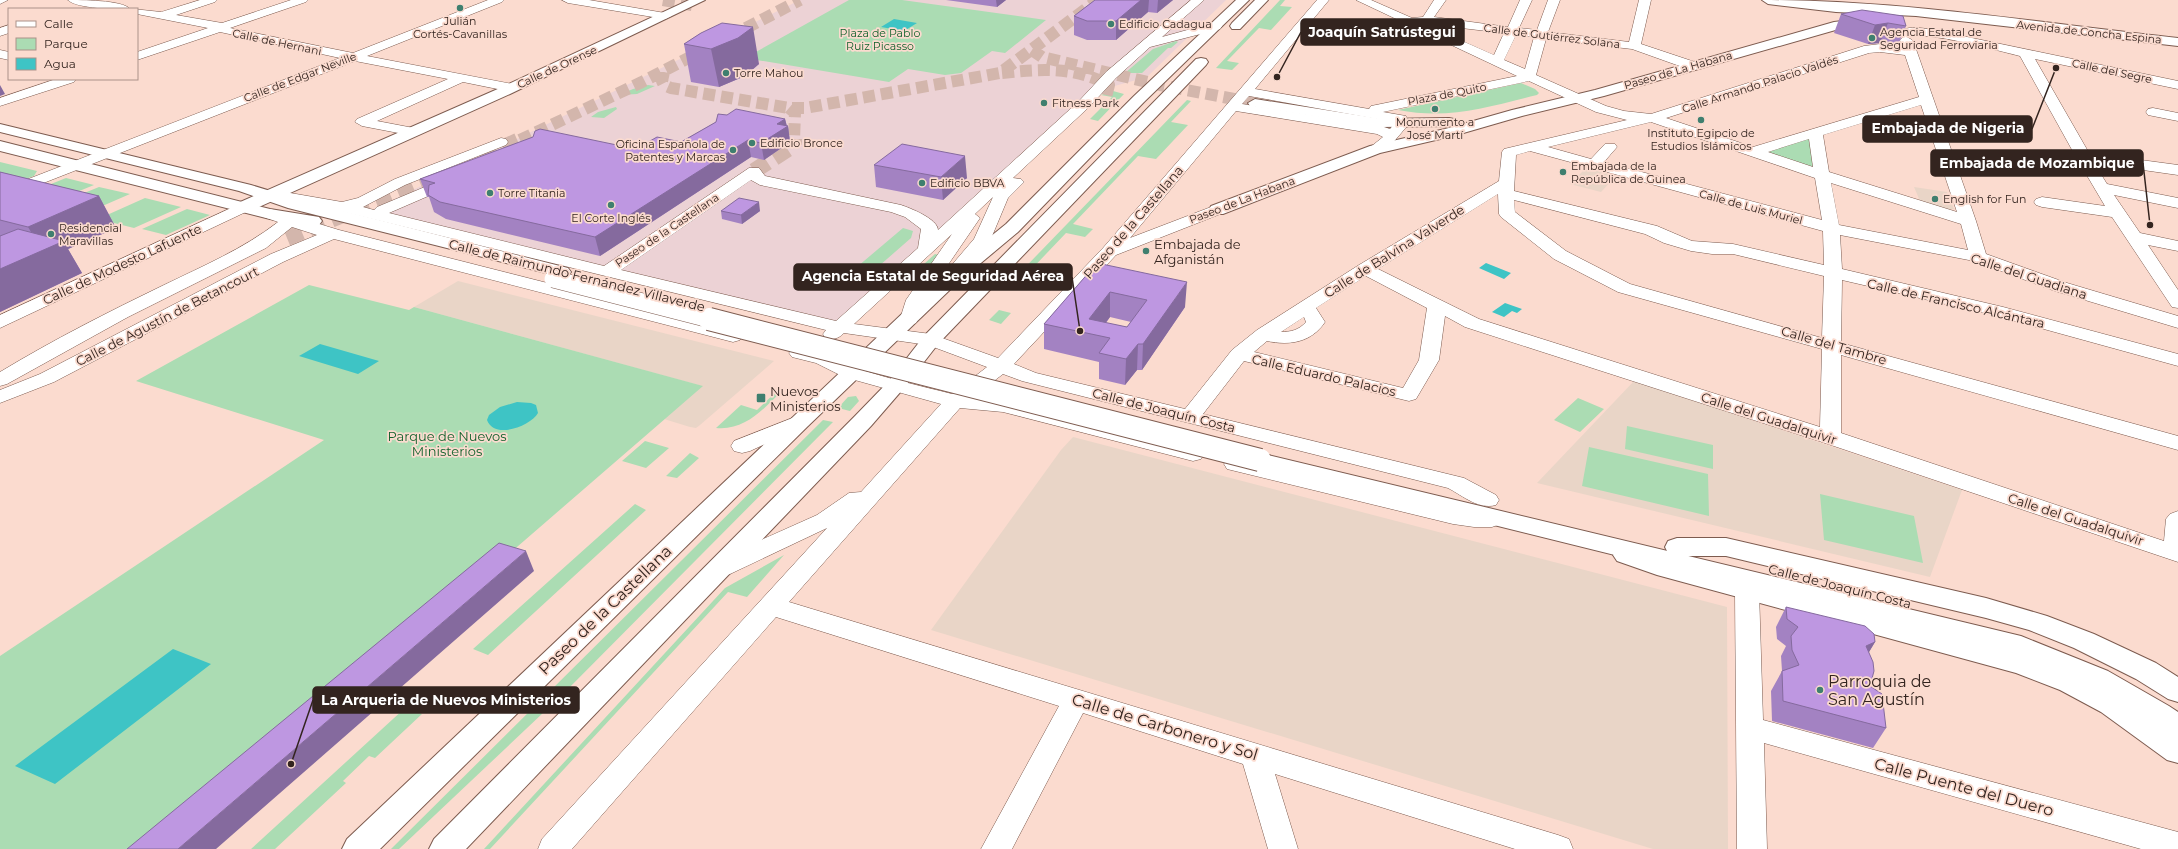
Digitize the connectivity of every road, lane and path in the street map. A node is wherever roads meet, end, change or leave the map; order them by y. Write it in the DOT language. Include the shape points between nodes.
graph roads {
  1 [pos="74,0"];
  2 [pos="106,0"];
  3 [pos="211,0"];
  4 [pos="302,0"];
  5 [pos="498,0"];
  6 [pos="568,0"];
  7 [pos="699,0"];
  8 [pos="1198,0"];
  9 [pos="1243,0"];
  10 [pos="1262,0"];
  11 [pos="1323,0"];
  12 [pos="1362,0"];
  13 [pos="1440,0"];
  14 [pos="1526,0"];
  15 [pos="1554,0"];
  16 [pos="1645,0"];
  17 [pos="1768,0"];
  18 [pos="1901,1"];
  19 [pos="1822,3"];
  20 [pos="94,4"];
  21 [pos="80,8"];
  22 [pos="118,8"];
  23 [pos="138,11"];
  24 [pos="1917,14"];
  25 [pos="162,16"];
  26 [pos="665,16"];
  27 [pos="1427,20"];
  28 [pos="1839,20"];
  29 [pos="1408,22"];
  30 [pos="1872,23"];
  31 [pos="138,24"];
  32 [pos="1216,26"];
  33 [pos="222,27"];
  34 [pos="1900,27"];
  35 [pos="1513,31"];
  36 [pos="1541,34"];
  37 [pos="2178,42"];
  38 [pos="1148,44"];
  39 [pos="1634,46"];
  40 [pos="1911,52"];
  41 [pos="2025,53"];
  42 [pos="138,56"];
  43 [pos="351,57"];
  44 [pos="1497,62"];
  45 [pos="1693,66"];
  46 [pos="1529,77"];
  47 [pos="462,78"];
  48 [pos="66,80"];
  49 [pos="2178,85"];
  50 [pos="512,88"];
  51 [pos="1244,91"];
  52 [pos="1106,97"];
  53 [pos="1926,99"];
  54 [pos="1571,100"];
  55 [pos="1256,101"];
  56 [pos="0,102"];
  57 [pos="1231,106"];
  58 [pos="1366,111"];
  59 [pos="2153,112"];
  60 [pos="1517,113"];
  61 [pos="2178,116"];
  62 [pos="1652,118"];
  63 [pos="1402,123"];
  64 [pos="0,128"];
  65 [pos="1610,129"];
  66 [pos="414,132"];
  67 [pos="1814,133"];
  68 [pos="1391,135"];
  69 [pos="501,142"];
  70 [pos="0,146"];
  71 [pos="1610,147"];
  72 [pos="1533,148"];
  73 [pos="1375,149"];
  74 [pos="1753,152"];
  75 [pos="102,154"];
  76 [pos="2083,157"];
  77 [pos="77,165"];
  78 [pos="1593,165"];
  79 [pos="2178,170"];
  80 [pos="465,175"];
  81 [pos="1822,176"];
  82 [pos="304,182"];
  83 [pos="794,188"];
  84 [pos="1506,188"];
  85 [pos="2101,188"];
  86 [pos="729,189"];
  87 [pos="0,195"];
  88 [pos="273,195"];
  89 [pos="303,199"];
  90 [pos="1477,201"];
  91 [pos="2042,202"];
  92 [pos="2178,203"];
  93 [pos="975,205"];
  94 [pos="340,206"];
  95 [pos="244,207"];
  96 [pos="1217,210"];
  97 [pos="1507,213"];
  98 [pos="2118,213"];
  99 [pos="377,216"];
  100 [pos="1968,221"];
  101 [pos="285,228"];
  102 [pos="1831,228"];
  103 [pos="333,234"];
  104 [pos="2133,236"];
  105 [pos="2178,246"];
  106 [pos="926,248"];
  107 [pos="1109,252"];
  108 [pos="1978,257"];
  109 [pos="1365,269"];
  110 [pos="606,272"];
  111 [pos="1833,274"];
  112 [pos="558,275"];
  113 [pos="950,280"];
  114 [pos="2178,303"];
  115 [pos="1437,305"];
  116 [pos="748,306"];
  117 [pos="909,319"];
  118 [pos="0,322"];
  119 [pos="2178,322"];
  120 [pos="838,327"];
  121 [pos="716,332"];
  122 [pos="1832,345"];
  123 [pos="925,347"];
  124 [pos="883,348"];
  125 [pos="1239,354"];
  126 [pos="2178,360"];
  127 [pos="837,366"];
  128 [pos="1001,366"];
  129 [pos="0,380"];
  130 [pos="1050,382"];
  131 [pos="0,384"];
  132 [pos="896,384"];
  133 [pos="0,396"];
  134 [pos="955,401"];
  135 [pos="1027,412"];
  136 [pos="1190,416"];
  137 [pos="800,421"];
  138 [pos="1830,437"];
  139 [pos="2178,443"];
  140 [pos="742,446"];
  141 [pos="1262,454"];
  142 [pos="881,483"];
  143 [pos="1488,500"];
  144 [pos="1503,519"];
  145 [pos="2178,519"];
  146 [pos="1594,542"];
  147 [pos="1677,546"];
  148 [pos="2176,553"];
  149 [pos="717,570"];
  150 [pos="1747,591"];
  151 [pos="771,606"];
  152 [pos="2178,692"];
  153 [pos="1076,700"];
  154 [pos="2178,709"];
  155 [pos="1750,728"];
  156 [pos="2178,728"];
  157 [pos="2178,751"];
  158 [pos="1255,755"];
  159 [pos="2178,846"];
  160 [pos="358,849"];
  161 [pos="445,849"];
  162 [pos="553,849"];
  163 [pos="996,849"];
  164 [pos="1284,849"];
  165 [pos="1558,849"];
  166 [pos="1752,849"];
  1 -- 20 [label="street"];
  2 -- 20 [label="street"];
  3 -- 25 [label="street"];
  4 -- 33 [label="street"];
  5 -- 43 [label="street, Calle de Edgar Neville"];
  6 -- 26 [label="street"];
  7 -- 26 [label="main road, Calle de Orense"];
  8 -- 38 [label="street, Paseo de la Castellana"];
  9 -- 32 [label="main road, Paseo de la Castellana"];
  10 -- 123 [label="main road, Paseo de la Castellana"];
  11 -- 51 [label="street, Paseo de la Castellana"];
  12 -- 29 [label="street"];
  13 -- 27 [label="street"];
  14 -- 35 [label="street"];
  15 -- 36 [label="street"];
  16 -- 39 [label="street"];
  17 -- 19 [label="main road, Avenida de Concha Espina"];
  18 -- 24 [label="main road"];
  19 -- 24 [label="main road, Avenida de Concha Espina"];
  19 -- 28 [label="main road"];
  20 -- 21 [label="street"];
  20 -- 22 [label="street"];
  23 -- 25 [label="street, Calle de Hernani"];
  24 -- 34 [label="main road" via="1914,20"];
  24 -- 37 [label="main road, Avenida de Concha Espina"];
  25 -- 31 [label="street"];
  25 -- 33 [label="street, Calle de Hernani"];
  26 -- 50 [label="main road, Calle de Orense"];
  27 -- 29 [label="street, Calle de Gutiérrez Solana"];
  27 -- 35 [label="street, Calle de Gutiérrez Solana"];
  28 -- 30 [label="main road, Paseo de La Habana"];
  28 -- 45 [label="main road, Paseo de La Habana"];
  29 -- 44 [label="street"];
  32 -- 38 [label="street, Paseo de la Castellana"];
  32 -- 113 [label="main road, Paseo de la Castellana" via="1139,98 1012,228"];
  33 -- 42 [label="street"];
  33 -- 43 [label="street, Calle de Hernani" via="225,31"];
  34 -- 40 [label="street"];
  34 -- 41 [label="street, Calle del Segre" via="1908,31"];
  35 -- 36 [label="street, Calle de Gutiérrez Solana"];
  35 -- 44 [label="street"];
  36 -- 39 [label="street, Calle de Gutiérrez Solana"];
  36 -- 46 [label="street"];
  38 -- 93 [label="street, Paseo de la Castellana" via="1111,75 1084,104"];
  39 -- 45 [label="street, Calle de Gutiérrez Solana"];
  40 -- 53 [label="street"];
  40 -- 62 [label="street, Calle Armando Palacio Valdés" via="1868,49"];
  41 -- 49 [label="street, Calle del Segre"];
  41 -- 76 [label="street"];
  43 -- 47 [label="street, Calle de Hernani"];
  43 -- 75 [label="street, Calle de Edgar Neville"];
  44 -- 46 [label="street"];
  45 -- 54 [label="main road, Paseo de La Habana"];
  46 -- 54 [label="street"];
  46 -- 58 [label="street, Plaza de Quito"];
  47 -- 50 [label="street, Calle de Hernani"];
  47 -- 66 [label="street" via="362,122"];
  48 -- 56 [label="street"];
  50 -- 66 [label="main road, Calle de Orense"];
  51 -- 57 [label="street, Paseo de la Castellana"];
  51 -- 58 [label="street"];
  52 -- 113 [label="street, Paseo de la Castellana" via="1001,196 982,241"];
  53 -- 67 [label="street"];
  53 -- 100 [label="street"];
  54 -- 60 [label="main road, Paseo de La Habana"];
  54 -- 62 [label="street" via="1623,115"];
  54 -- 65 [label="street"];
  55 -- 63 [label="main road, Paseo de La Habana" via="1372,122"];
  57 -- 68 [label="street" via="1380,130"];
  57 -- 107 [label="street, Paseo de la Castellana"];
  58 -- 63 [label="street" via="1397,117"];
  59 -- 61 [label="street"];
  60 -- 63 [label="main road, Paseo de La Habana" via="1435,123"];
  60 -- 73 [label="main road, Paseo de La Habana" via="1448,133"];
  62 -- 65 [label="street, Calle Armando Palacio Valdés"];
  62 -- 74 [label="street"];
  63 -- 68 [label="street, Paseo de La Habana"];
  64 -- 75 [label="main road, Calle de Raimundo Fernández Villaverde"];
  65 -- 72 [label="street"];
  66 -- 82 [label="main road, Calle de Orense"];
  67 -- 74 [label="street"];
  67 -- 81 [label="street"];
  68 -- 73 [label="street, Paseo de La Habana"];
  69 -- 94 [label="street" via="400,182 366,200"];
  70 -- 77 [label="main road, Calle de Raimundo Fernández Villaverde"];
  71 -- 78 [label="street"];
  72 -- 78 [label="street, Calle de Luis Muriel"];
  72 -- 84 [label="street" via="1509,152"];
  73 -- 96 [label="main road, Paseo de La Habana"];
  74 -- 81 [label="street"];
  75 -- 77 [label="street"];
  75 -- 88 [label="main road, Calle de Raimundo Fernández Villaverde"];
  76 -- 79 [label="street"];
  76 -- 85 [label="street"];
  77 -- 87 [label="street"];
  77 -- 95 [label="main road, Calle de Raimundo Fernández Villaverde"];
  78 -- 102 [label="street, Calle de Luis Muriel"];
  80 -- 99 [label="street" via="383,210"];
  81 -- 100 [label="street"];
  81 -- 102 [label="street"];
  82 -- 88 [label="main road, Calle de Orense"];
  82 -- 89 [label="main road" via="297,194"];
  83 -- 86 [label="street, Paseo de la Castellana" via="753,182"];
  83 -- 86 [label="street, Paseo de la Castellana" via="760,180 754,171"];
  83 -- 106 [label="street, Paseo de la Castellana" via="895,208 911,214 930,227"];
  84 -- 90 [label="street, Calle de Balvina Valverde"];
  84 -- 97 [label="street"];
  84 -- 111 [label="street, Calle de Francisco Alcántara" via="1651,230 1673,240 1716,251 1733,249"];
  85 -- 92 [label="street"];
  85 -- 98 [label="street"];
  86 -- 110 [label="street, Paseo de la Castellana"];
  88 -- 89 [label="street, Calle de Raimundo Fernández Villaverde"];
  88 -- 95 [label="main road, Calle de Orense"];
  88 -- 112 [label="main road, Calle de Raimundo Fernández Villaverde" via="294,204"];
  89 -- 94 [label="street, Calle de Raimundo Fernández Villaverde"];
  90 -- 97 [label="street, Calle del Tambre"];
  90 -- 109 [label="street, Calle de Balvina Valverde"];
  91 -- 98 [label="street"];
  93 -- 106 [label="street, Paseo de la Castellana"];
  93 -- 117 [label="street, Paseo de la Castellana" via="976,213 915,300"];
  94 -- 99 [label="street, Calle de Raimundo Fernández Villaverde"];
  95 -- 101 [label="main road, Calle de Raimundo Fernández Villaverde"];
  95 -- 118 [label="street, Calle de Modesto Lafuente"];
  96 -- 107 [label="street, Paseo de La Habana"];
  97 -- 122 [label="street, Calle del Tambre" via="1560,255 1624,288"];
  98 -- 104 [label="street"];
  99 -- 110 [label="street, Calle de Raimundo Fernández Villaverde"];
  100 -- 108 [label="street"];
  101 -- 103 [label="street, Calle de Raimundo Fernández Villaverde"];
  101 -- 112 [label="main road, Calle de Raimundo Fernández Villaverde" via="353,230"];
  101 -- 129 [label="street, Calle de Agustín de Betancourt" via="286,224 260,244 121,313"];
  101 -- 131 [label="street, Calle de Agustín de Betancourt"];
  101 -- 133 [label="street, Calle de Agustín de Betancourt"];
  102 -- 108 [label="street, Calle del Guadiana"];
  102 -- 111 [label="street"];
  103 -- 121 [label="street, Calle de Raimundo Fernández Villaverde"];
  103 -- 133 [label="street, Calle de Agustín de Betancourt" via="283,255 47,378"];
  104 -- 105 [label="street"];
  104 -- 114 [label="street"];
  106 -- 120 [label="street, Paseo de la Castellana"];
  107 -- 128 [label="street, Paseo de la Castellana"];
  108 -- 119 [label="street, Calle del Guadiana" via="2061,287"];
  109 -- 115 [label="street, Calle del Guadalquivir"];
  109 -- 125 [label="street, Calle de Balvina Valverde" via="1303,308 1312,314 1316,322 1310,331 1291,338 1264,334"];
  110 -- 116 [label="street, Calle de Raimundo Fernández Villaverde"];
  111 -- 122 [label="street"];
  111 -- 126 [label="street, Calle de Francisco Alcántara" via="1997,312"];
  112 -- 124 [label="main road, Calle de Raimundo Fernández Villaverde, bridge"];
  113 -- 117 [label="main road, Paseo de la Castellana"];
  115 -- 125 [label="street, Calle Eduardo Palacios" via="1429,360 1410,395"];
  115 -- 138 [label="street, Calle del Guadalquivir" via="1472,323"];
  116 -- 120 [label="street, Calle de Raimundo Fernández Villaverde"];
  116 -- 121 [label="street"];
  117 -- 124 [label="main road, Paseo de la Castellana"];
  120 -- 124 [label="street, Calle de Joaquín Costa"];
  120 -- 127 [label="street, Paseo de la Castellana" via="823,343"];
  121 -- 127 [label="street, Calle de Raimundo Fernández Villaverde"];
  122 -- 138 [label="street"];
  122 -- 139 [label="street, Calle del Tambre"];
  123 -- 124 [label="street, Calle de Joaquín Costa"];
  123 -- 128 [label="street, Calle de Joaquín Costa" via="952,347"];
  123 -- 132 [label="main road, Paseo de la Castellana"];
  124 -- 127 [label="main road, Paseo de la Castellana"];
  124 -- 141 [label="main road, Calle de Joaquín Costa, bridge"];
  125 -- 136 [label="street"];
  127 -- 132 [label="street, Calle de Raimundo Fernández Villaverde"];
  127 -- 137 [label="main road, Paseo de la Castellana" via="820,403"];
  128 -- 130 [label="street, Calle de Joaquín Costa"];
  128 -- 134 [label="street, Paseo de la Castellana"];
  130 -- 135 [label="street"];
  130 -- 136 [label="street, Calle de Joaquín Costa"];
  132 -- 134 [label="street, Calle de Raimundo Fernández Villaverde"];
  132 -- 149 [label="main road, Paseo de la Castellana"];
  134 -- 135 [label="street, Calle de Joaquín Costa" via="1004,406"];
  134 -- 142 [label="street, Paseo de la Castellana"];
  135 -- 144 [label="street, Calle de Joaquín Costa" via="1453,516 1474,520"];
  136 -- 143 [label="street, Calle de Joaquín Costa" via="1456,483"];
  137 -- 140 [label="street, Paseo de la Castellana"];
  137 -- 160 [label="main road, Paseo de la Castellana"];
  138 -- 148 [label="street, Calle del Guadalquivir"];
  141 -- 143 [label="main road, Calle de Joaquín Costa"];
  141 -- 144 [label="main road, Calle de Joaquín Costa"];
  142 -- 149 [label="street, Paseo de la Castellana" via="825,520"];
  142 -- 151 [label="street, Paseo de la Castellana"];
  143 -- 147 [label="main road, Calle de Joaquín Costa"];
  144 -- 146 [label="main road, Calle de Joaquín Costa"];
  145 -- 148 [label="street"];
  146 -- 150 [label="main road" via="1666,569"];
  146 -- 156 [label="main road, Calle de Joaquín Costa" via="2011,643 2076,668 2110,685"];
  147 -- 152 [label="main road" via="1726,547 1986,608 2038,623 2084,641 2146,671"];
  147 -- 154 [label="main road, Calle de Joaquín Costa" via="2032,635 2112,670"];
  149 -- 161 [label="main road, Paseo de la Castellana"];
  150 -- 155 [label="street"];
  150 -- 157 [label="main road" via="2022,664 2070,682 2111,704"];
  151 -- 153 [label="street, Calle de Carbonero y Sol"];
  151 -- 162 [label="street, Paseo de la Castellana"];
  153 -- 158 [label="street, Calle de Carbonero y Sol"];
  153 -- 163 [label="street"];
  155 -- 159 [label="street, Calle Puente del Duero"];
  155 -- 166 [label="street"];
  158 -- 164 [label="street"];
  158 -- 165 [label="street, Calle de Carbonero y Sol"];
}
